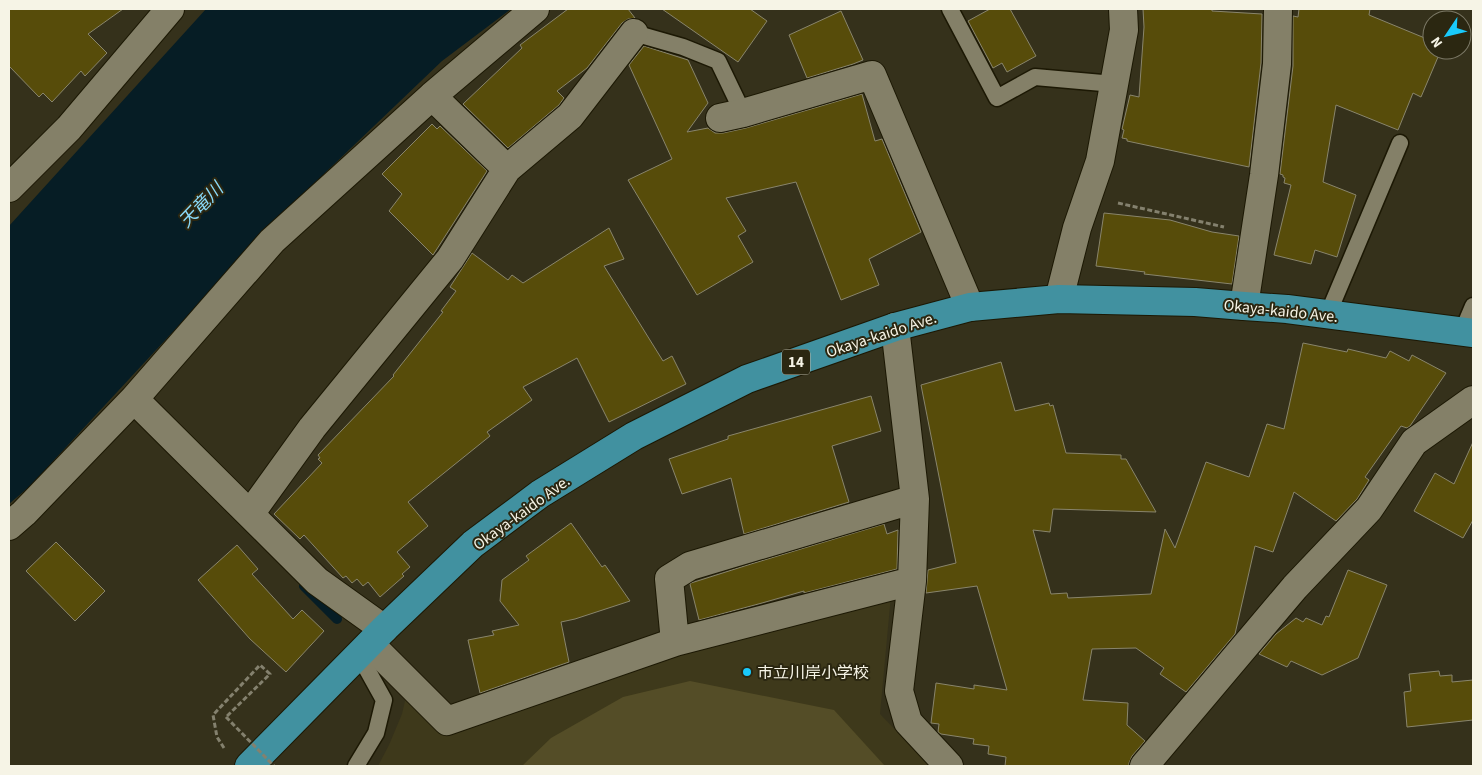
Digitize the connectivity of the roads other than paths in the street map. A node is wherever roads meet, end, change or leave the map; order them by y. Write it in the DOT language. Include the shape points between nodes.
graph roads {
  1 [pos="170,9"];
  2 [pos="535,9"];
  3 [pos="950,9"];
  4 [pos="1123,9"];
  5 [pos="1278,9"];
  6 [pos="634,33"];
  7 [pos="1114,84"];
  8 [pos="432,96"];
  9 [pos="732,116"];
  10 [pos="1400,143"];
  11 [pos="507,169"];
  12 [pos="9,188"];
  13 [pos="1059,299"];
  14 [pos="1244,306"];
  15 [pos="1473,306"];
  16 [pos="970,307"];
  17 [pos="1328,314"];
  18 [pos="895,328"];
  19 [pos="1468,333"];
  20 [pos="134,399"];
  21 [pos="1473,400"];
  22 [pos="915,499"];
  23 [pos="250,514"];
  24 [pos="9,526"];
  25 [pos="912,581"];
  26 [pos="675,642"];
  27 [pos="371,643"];
  28 [pos="238,761"];
  29 [pos="356,766"];
  30 [pos="948,766"];
  31 [pos="1144,766"];
  1 -- 12 [label="street" via="69,128"];
  2 -- 8 [label="street"];
  3 -- 7 [label="lane" via="997,98 1035,78"];
  4 -- 7 [label="street" via="1124,30"];
  5 -- 14 [label="street" via="1277,64"];
  6 -- 9 [label="lane" via="718,61"];
  6 -- 11 [label="street" via="570,116"];
  7 -- 13 [label="street" via="1100,161 1077,228"];
  8 -- 11 [label="street"];
  8 -- 20 [label="street" via="272,241"];
  9 -- 16 [label="street" via="872,75"];
  10 -- 17 [label="lane"];
  11 -- 23 [label="street" via="450,259 312,428"];
  13 -- 14 [label="main road, Okaya-kaido Ave. / 14"];
  13 -- 16 [label="main road, Okaya-kaido Ave. / 14"];
  14 -- 17 [label="main road, Okaya-kaido Ave. / 14"];
  15 -- 19 [label="lane"];
  16 -- 18 [label="main road, Okaya-kaido Ave. / 14"];
  17 -- 19 [label="main road, Okaya-kaido Ave. / 14"];
  18 -- 22 [label="street"];
  18 -- 27 [label="main road, Okaya-kaido Ave. / 14" via="747,379 634,436 540,494 474,544"];
  20 -- 23 [label="street"];
  20 -- 24 [label="street"];
  21 -- 31 [label="street" via="1414,442 1369,509 1295,588"];
  22 -- 25 [label="street"];
  22 -- 26 [label="street" via="690,566 669,579"];
  23 -- 27 [label="street" via="317,581"];
  25 -- 26 [label="street"];
  25 -- 30 [label="street" via="899,691 908,722"];
  26 -- 27 [label="street" via="446,721"];
  27 -- 28 [label="main road, Okaya-kaido Ave. / 14"];
  27 -- 29 [label="lane" via="384,700 376,733"];
}
